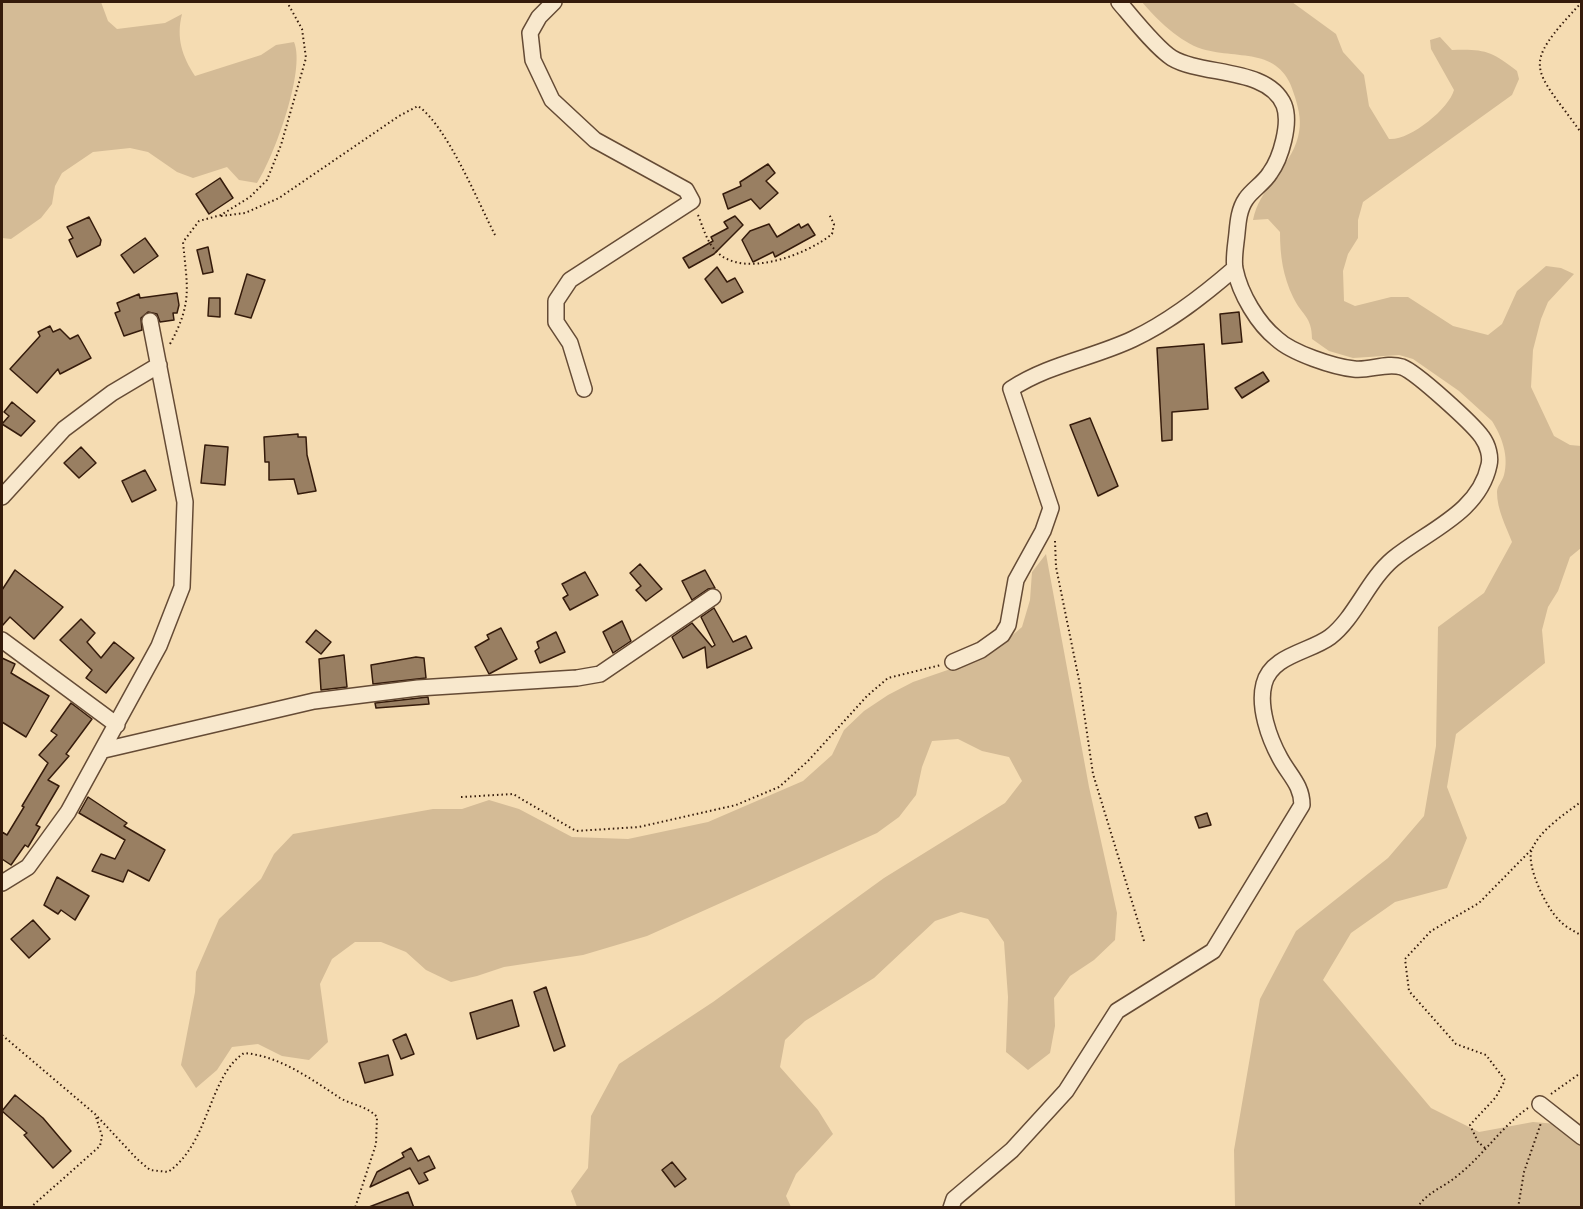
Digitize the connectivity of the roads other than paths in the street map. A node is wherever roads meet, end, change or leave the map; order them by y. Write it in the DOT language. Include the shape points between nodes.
graph roads {
  1 [pos="554,2"];
  2 [pos="1119,2"];
  3 [pos="1235,268"];
  4 [pos="150,321"];
  5 [pos="159,366"];
  6 [pos="584,389"];
  7 [pos="2,497"];
  8 [pos="712,597"];
  9 [pos="2,640"];
  10 [pos="953,662"];
  11 [pos="117,724"];
  12 [pos="104,750"];
  13 [pos="2,883"];
  14 [pos="1540,1104"];
  15 [pos="1581,1137"];
  16 [pos="951,1208"];
  1 -- 6 [label="street" via="530,33 533,60 552,100 595,140 686,190 692,201 570,280 556,301 556,322 570,343"];
  2 -- 3 [label="street" via="1171,58 1250,77 1284,105 1286,136 1282,146 1271,173 1245,200 1238,218"];
  3 -- 10 [label="street" via="1200,297 1141,334 1032,376 1011,389 1051,508 1016,580 1008,625 1002,635 981,650"];
  3 -- 16 [label="street" via="1257,320 1280,342 1310,356 1355,369 1404,368 1467,420 1484,439 1490,464 1480,488 1458,514 1393,560 1371,583 1338,630 1319,644 1288,657 1264,681 1264,714 1280,757 1302,794 1302,805 1213,951 1117,1011 1066,1091 1012,1150 954,1199"];
  4 -- 5 [label="street"];
  5 -- 7 [label="street" via="112,393 64,429"];
  5 -- 11 [label="street" via="185,502 182,587 159,646"];
  8 -- 12 [label="street" via="600,674 418,688 314,701"];
  9 -- 11 [label="street"];
  11 -- 12 [label="street"];
  12 -- 13 [label="street" via="68,812 28,867"];
  14 -- 15 [label="street"];
}
